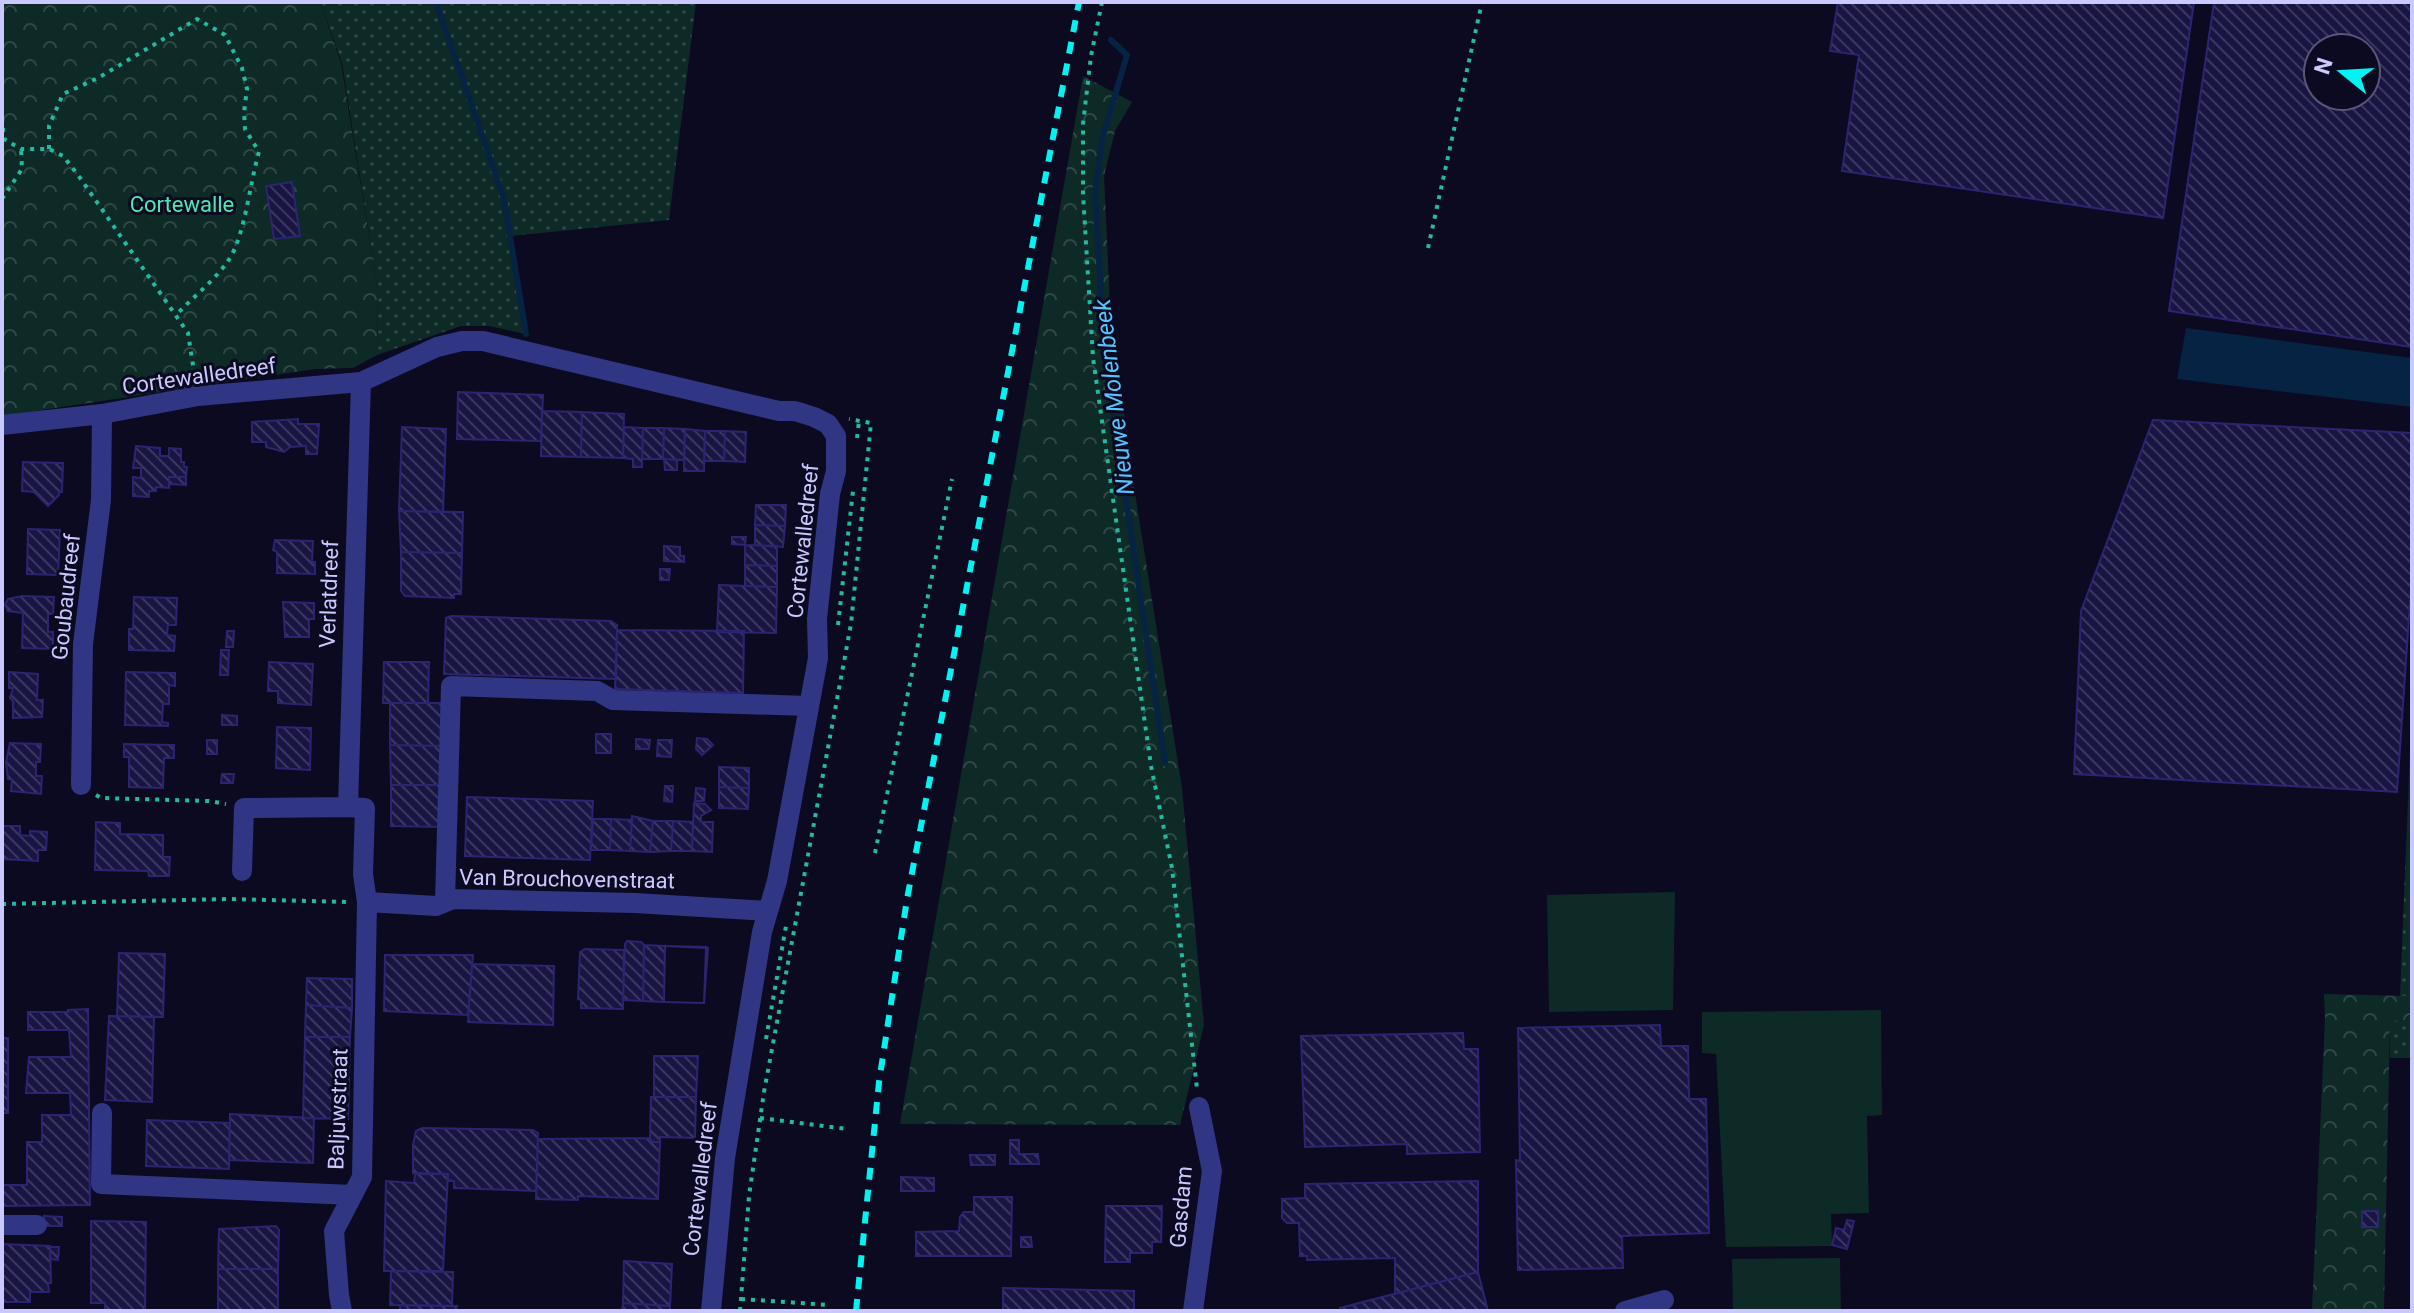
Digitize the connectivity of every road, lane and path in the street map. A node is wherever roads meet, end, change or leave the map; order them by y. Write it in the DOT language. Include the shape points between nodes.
graph roads {
  1 [pos="1102,2"];
  2 [pos="1482,2"];
  3 [pos="2,118"];
  4 [pos="3,140"];
  5 [pos="21,149"];
  6 [pos="49,149"];
  7 [pos="2,199"];
  8 [pos="1428,248"];
  9 [pos="175,316"];
  10 [pos="361,382"];
  11 [pos="198,396"];
  12 [pos="102,414"];
  13 [pos="859,421"];
  14 [pos="2,425"];
  15 [pos="952,479"];
  16 [pos="809,706"];
  17 [pos="81,785"];
  18 [pos="348,807"];
  19 [pos="244,808"];
  20 [pos="875,853"];
  21 [pos="242,871"];
  22 [pos="367,902"];
  23 [pos="445,902"];
  24 [pos="2,904"];
  25 [pos="768,911"];
  26 [pos="1199,1107"];
  27 [pos="102,1113"];
  28 [pos="760,1118"];
  29 [pos="848,1129"];
  30 [pos="353,1195"];
  31 [pos="2,1225"];
  32 [pos="37,1225"];
  33 [pos="741,1299"];
  34 [pos="1664,1300"];
  35 [pos="830,1305"];
  36 [pos="342,1311"];
  37 [pos="711,1311"];
  38 [pos="740,1311"];
  39 [pos="1193,1311"];
  40 [pos="1625,1311"];
  1 -- 26 [label="path" via="1083,124 1093,358 1151,766 1172,868"];
  2 -- 8 [label="path"];
  3 -- 4 [label="path"];
  4 -- 5 [label="path"];
  5 -- 6 [label="path"];
  5 -- 7 [label="path" via="22,169"];
  6 -- 9 [label="path" via="63,156 78,175"];
  6 -- 9 [label="path" via="49,126 63,94 197,19 225,35 242,68 245,129 259,152 229,259"];
  9 -- 11 [label="path" via="188,333"];
  10 -- 11 [label="street, Cortewalledreef"];
  10 -- 16 [label="street, Cortewalledreef" via="437,347 483,341 795,411 828,424 836,436 836,471"];
  10 -- 18 [label="street, Verlatdreef"];
  11 -- 12 [label="street, Cortewalledreef"];
  12 -- 14 [label="street, Cortewalledreef"];
  12 -- 17 [label="street, Goubaudreef" via="101,500 83,644"];
  13 -- 28 [label="path" via="871,423 851,624"];
  15 -- 20 [label="path"];
  16 -- 23 [label="street" via="613,700 597,691 451,686"];
  16 -- 25 [label="street, Cortewalledreef"];
  17 -- 19 [label="path" via="101,798 209,801"];
  18 -- 19 [label="street"];
  18 -- 22 [label="street" via="365,808"];
  19 -- 21 [label="street"];
  22 -- 23 [label="street, Van Brouchovenstraat"];
  22 -- 24 [label="path"];
  22 -- 30 [label="street, Baljuwstraat" via="362,1177"];
  23 -- 25 [label="street, Van Brouchovenstraat" via="620,902"];
  25 -- 37 [label="street, Cortewalledreef" via="725,1158"];
  26 -- 39 [label="street, Gasdam" via="1212,1171"];
  27 -- 30 [label="street" via="101,1184"];
  28 -- 29 [label="path"];
  28 -- 33 [label="path"];
  30 -- 36 [label="street, Baljuwstraat" via="334,1231"];
  31 -- 32 [label="street"];
  33 -- 35 [label="path"];
  33 -- 38 [label="path"];
  34 -- 40 [label="street"];
}
